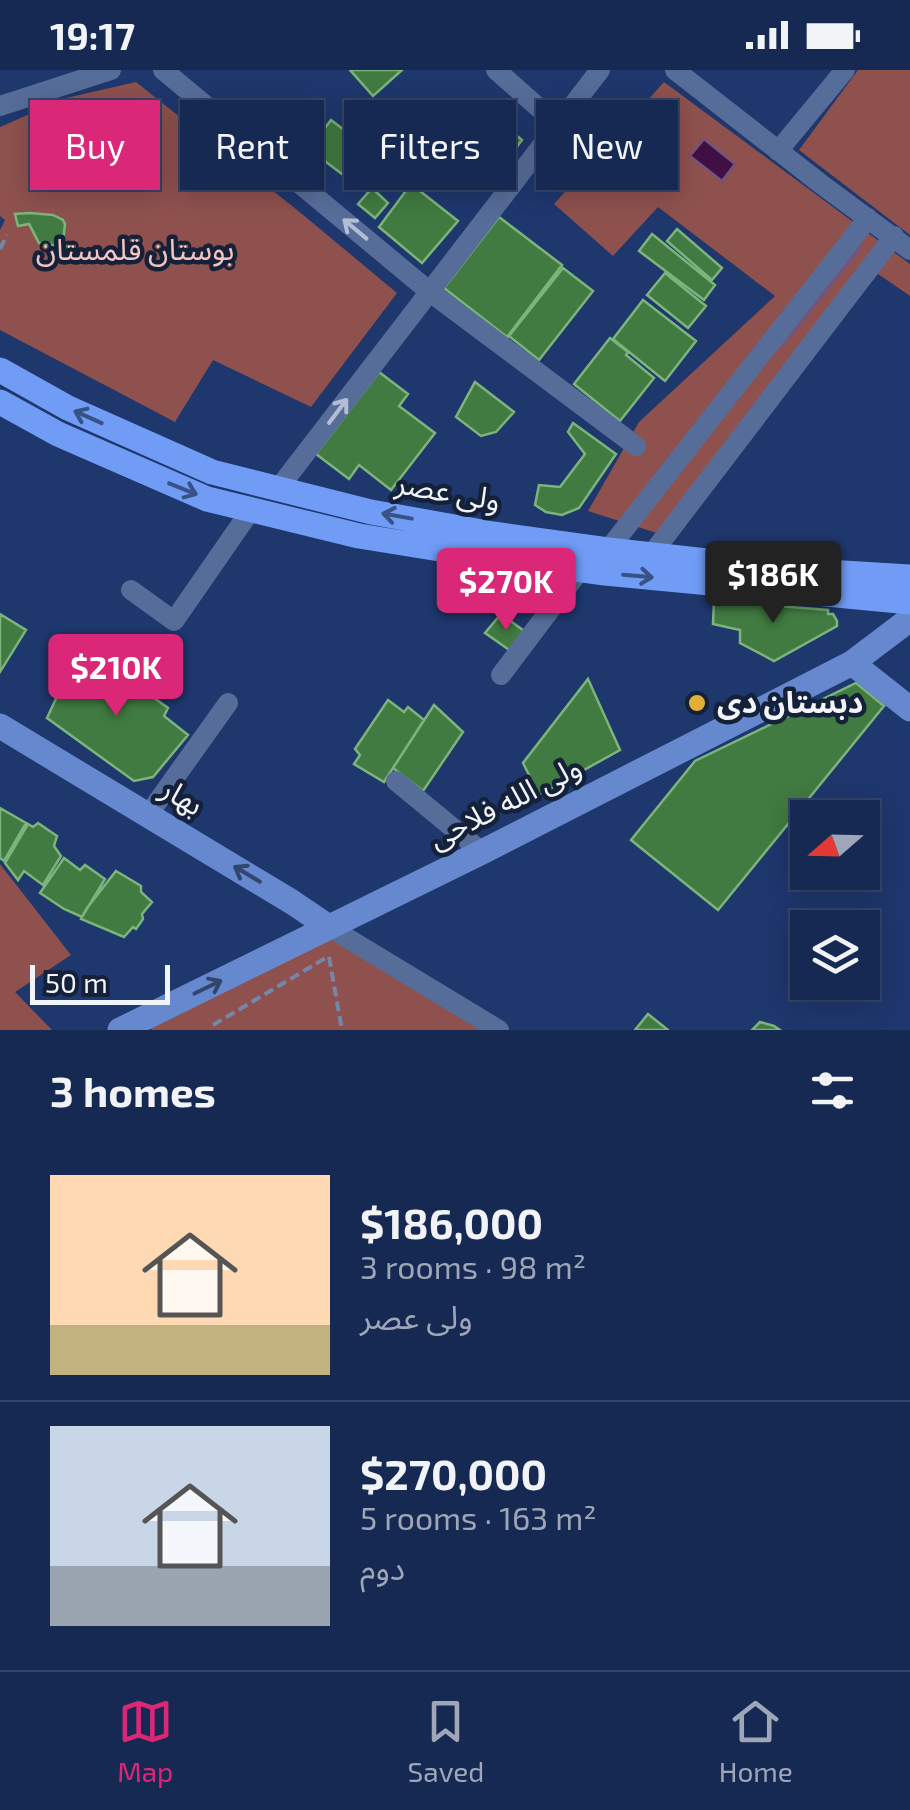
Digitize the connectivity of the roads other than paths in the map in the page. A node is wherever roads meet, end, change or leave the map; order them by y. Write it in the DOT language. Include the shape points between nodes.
graph roads {
  1 [pos="111,70"];
  2 [pos="496,70"];
  3 [pos="600,70"];
  4 [pos="675,70"];
  5 [pos="845,70"];
  6 [pos="178,73"];
  7 [pos="577,100"];
  8 [pos="536,105"];
  9 [pos="0,106"];
  10 [pos="778,151"];
  11 [pos="536,154"];
  12 [pos="868,218"];
  13 [pos="902,243"];
  14 [pos="430,292"];
  15 [pos="0,370"];
  16 [pos="0,402"];
  17 [pos="636,446"];
  18 [pos="278,489"];
  19 [pos="251,510"];
  20 [pos="608,550"];
  21 [pos="652,554"];
  22 [pos="580,570"];
  23 [pos="910,577"];
  24 [pos="131,590"];
  25 [pos="910,602"];
  26 [pos="910,620"];
  27 [pos="852,663"];
  28 [pos="502,675"];
  29 [pos="228,703"];
  30 [pos="910,710"];
  31 [pos="0,726"];
  32 [pos="396,781"];
  33 [pos="148,815"];
  34 [pos="482,852"];
  35 [pos="292,902"];
  36 [pos="329,927"];
  37 [pos="286,948"];
  38 [pos="134,1027"];
  39 [pos="498,1030"];
  1 -- 9 [label="street"];
  2 -- 8 [label="street"];
  3 -- 7 [label="street"];
  4 -- 10 [label="street"];
  5 -- 10 [label="street"];
  14 -- 6 [label="street, one-way"];
  10 -- 12 [label="street"];
  11 -- 14 [label="street"];
  12 -- 13 [label="street"];
  12 -- 20 [label="street"];
  13 -- 21 [label="street"];
  14 -- 17 [label="street"];
  18 -- 14 [label="street, one-way"];
  18 -- 15 [label="main road, ولی عصر, one-way" via="212,472"];
  16 -- 19 [label="main road, ولی عصر, one-way" via="181,489"];
  20 -- 18 [label="main road, ولی عصر, one-way" via="406,518"];
  19 -- 22 [label="main road, ولی عصر" via="359,536"];
  19 -- 24 [label="street" via="174,621"];
  20 -- 21 [label="main road, ولی عصر"];
  21 -- 23 [label="main road, ولی عصر"];
  22 -- 25 [label="main road, ولی عصر, one-way"];
  22 -- 28 [label="street"];
  26 -- 27 [label="main road, ولی‌ الله فلاحی"];
  27 -- 30 [label="main road"];
  27 -- 34 [label="main road, ولی‌ الله فلاحی"];
  29 -- 33 [label="street"];
  31 -- 33 [label="main road, بهار"];
  32 -- 34 [label="street"];
  35 -- 33 [label="main road, بهار, one-way"];
  34 -- 36 [label="main road, ولی‌ الله فلاحی"];
  35 -- 36 [label="main road, بهار"];
  35 -- 37 [label="main road"];
  36 -- 37 [label="main road, ولی‌ الله فلاحی"];
  36 -- 39 [label="street"];
  38 -- 37 [label="main road, ولی‌ الله فلاحی, one-way"];
}
